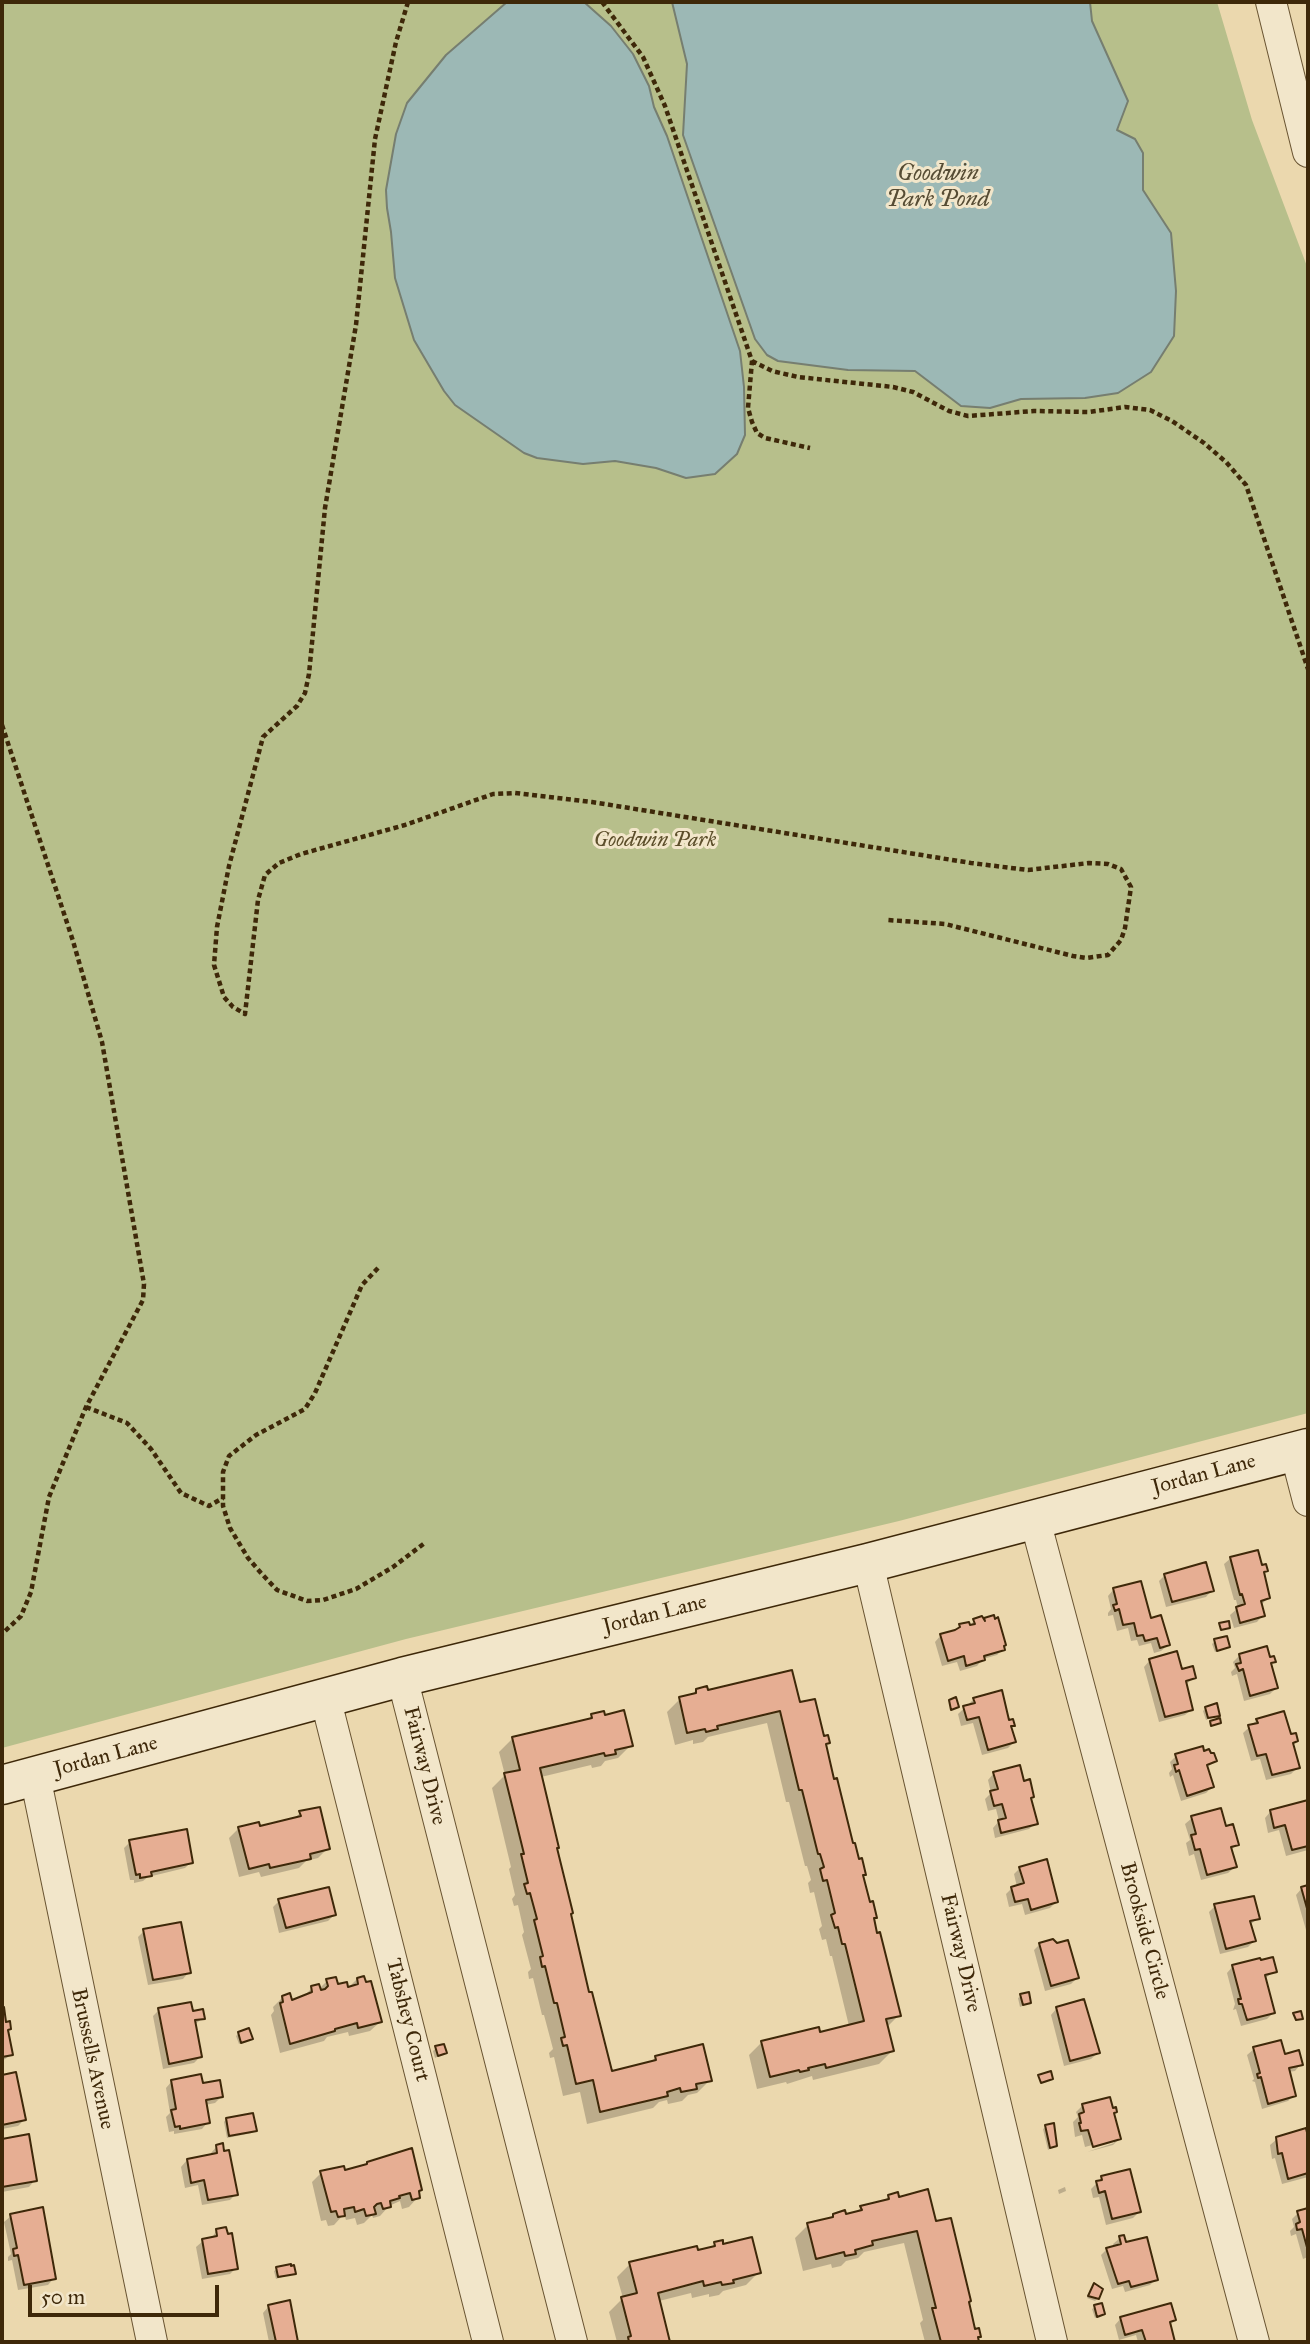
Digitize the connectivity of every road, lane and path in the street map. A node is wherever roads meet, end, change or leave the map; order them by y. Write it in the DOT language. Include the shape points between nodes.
graph roads {
  1 [pos="408,2"];
  2 [pos="602,2"];
  3 [pos="1271,2"];
  4 [pos="1308,152"];
  5 [pos="751,361"];
  6 [pos="810,448"];
  7 [pos="1308,669"];
  8 [pos="2,725"];
  9 [pos="888,920"];
  10 [pos="378,1268"];
  11 [pos="86,1407"];
  12 [pos="1302,1450"];
  13 [pos="223,1498"];
  14 [pos="1308,1501"];
  15 [pos="1035,1520"];
  16 [pos="426,1542"];
  17 [pos="868,1563"];
  18 [pos="2,1634"];
  19 [pos="402,1678"];
  20 [pos="325,1697"];
  21 [pos="19,1781"];
  22 [pos="152,2342"];
  23 [pos="488,2342"];
  24 [pos="572,2342"];
  25 [pos="1052,2342"];
  26 [pos="1254,2342"];
  1 -- 9 [label="path" via="375,139 356,325 326,508 309,674 297,706 263,737 229,866 214,965 224,997 244,1014 258,900 265,875 279,863 502,793 592,802 1028,870 1108,864 1121,869 1132,887 1121,940 1108,955 1073,956 946,924"];
  2 -- 5 [label="path" via="643,57 654,80"];
  3 -- 4 [label="street"];
  5 -- 6 [label="path" via="748,408 757,433"];
  5 -- 7 [label="path" via="798,377 913,392 968,416 1125,407 1150,410 1172,421 1204,443 1247,485"];
  8 -- 11 [label="path" via="102,1042 142,1266 143,1300"];
  10 -- 13 [label="path" via="362,1285 305,1409 256,1434 229,1456 223,1472"];
  11 -- 13 [label="path" via="127,1423 181,1493 209,1506"];
  11 -- 18 [label="path" via="49,1497 31,1591 21,1616"];
  12 -- 14 [label="street"];
  12 -- 15 [label="main road, Jordan Lane"];
  13 -- 16 [label="path" via="230,1528 248,1558 277,1590 307,1601 356,1589"];
  15 -- 17 [label="main road, Jordan Lane"];
  15 -- 26 [label="street, Brookside Circle"];
  17 -- 19 [label="main road, Jordan Lane"];
  17 -- 25 [label="street, Fairway Drive"];
  19 -- 20 [label="main road, Jordan Lane"];
  19 -- 24 [label="street, Fairway Drive"];
  20 -- 21 [label="main road, Jordan Lane"];
  20 -- 23 [label="street, Tabshey Court"];
  21 -- 22 [label="street, Brussells Avenue"];
}
